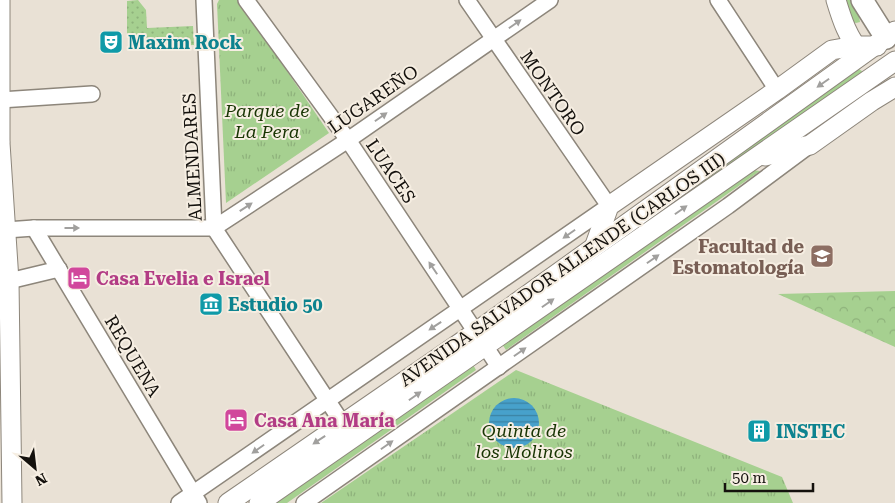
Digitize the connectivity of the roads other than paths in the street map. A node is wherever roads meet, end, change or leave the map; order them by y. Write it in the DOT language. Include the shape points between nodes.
graph roads {
  1 [pos="0,0"];
  2 [pos="204,0"];
  3 [pos="246,0"];
  4 [pos="467,0"];
  5 [pos="550,0"];
  6 [pos="718,0"];
  7 [pos="862,0"];
  8 [pos="838,6"];
  9 [pos="493,39"];
  10 [pos="882,44"];
  11 [pos="832,50"];
  12 [pos="891,68"];
  13 [pos="895,87"];
  14 [pos="777,90"];
  15 [pos="92,94"];
  16 [pos="0,100"];
  17 [pos="348,140"];
  18 [pos="0,142"];
  19 [pos="810,146"];
  20 [pos="752,160"];
  21 [pos="609,206"];
  22 [pos="34,228"];
  23 [pos="214,228"];
  24 [pos="6,230"];
  25 [pos="595,245"];
  26 [pos="59,269"];
  27 [pos="4,287"];
  28 [pos="460,309"];
  29 [pos="481,340"];
  30 [pos="499,367"];
  31 [pos="328,399"];
  32 [pos="344,424"];
  33 [pos="5,445"];
  34 [pos="196,498"];
  35 [pos="12,503"];
  36 [pos="179,503"];
  37 [pos="228,503"];
  38 [pos="260,503"];
  39 [pos="304,503"];
  1 -- 16 [label="main road"];
  2 -- 23 [label="street, ALMENDARES"];
  3 -- 17 [label="street, LUACES"];
  4 -- 9 [label="street, MONTORO"];
  9 -- 5 [label="street, LUGAREÑO, one-way"];
  6 -- 14 [label="street"];
  7 -- 10 [label="highway"];
  8 -- 10 [label="main road" via="844,26"];
  8 -- 11 [label="main road" via="839,28"];
  17 -- 9 [label="street, LUGAREÑO, one-way"];
  9 -- 21 [label="street, MONTORO"];
  10 -- 11 [label="main road"];
  10 -- 12 [label="main road"];
  10 -- 25 [label="main road, AVENIDA SALVADOR ALLENDE (CARLOS III), one-way"];
  11 -- 14 [label="main road"];
  12 -- 20 [label="main road, AVENIDA SALVADOR ALLENDE (CARLOS III)"];
  13 -- 19 [label="main road"];
  14 -- 21 [label="main road"];
  15 -- 16 [label="street"];
  16 -- 18 [label="main road"];
  23 -- 17 [label="street, LUGAREÑO, one-way"];
  28 -- 17 [label="street, LUACES, one-way"];
  18 -- 24 [label="main road"];
  19 -- 20 [label="main road"];
  30 -- 19 [label="street, one-way"];
  29 -- 20 [label="main road, AVENIDA SALVADOR ALLENDE (CARLOS III), one-way"];
  21 -- 25 [label="main road"];
  21 -- 28 [label="street, AVENIDA SALVADOR ALLENDE (CARLOS III), one-way"];
  22 -- 23 [label="street, one-way"];
  22 -- 24 [label="street"];
  22 -- 26 [label="street, REQUENA"];
  23 -- 31 [label="street, ALMENDARES"];
  24 -- 27 [label="main road"];
  25 -- 29 [label="main road, AVENIDA SALVADOR ALLENDE (CARLOS III)"];
  26 -- 27 [label="street"];
  26 -- 34 [label="street, REQUENA"];
  27 -- 33 [label="main road"];
  28 -- 29 [label="street, LUACES"];
  28 -- 31 [label="street, AVENIDA SALVADOR ALLENDE (CARLOS III), one-way"];
  29 -- 30 [label="street, LUACES"];
  29 -- 32 [label="main road, AVENIDA SALVADOR ALLENDE (CARLOS III)"];
  38 -- 29 [label="main road, AVENIDA SALVADOR ALLENDE (CARLOS III), one-way"];
  39 -- 30 [label="street, one-way"];
  31 -- 32 [label="street, ALMENDARES"];
  31 -- 34 [label="street, AVENIDA SALVADOR ALLENDE (CARLOS III), one-way"];
  32 -- 37 [label="main road, AVENIDA SALVADOR ALLENDE (CARLOS III), one-way"];
  33 -- 35 [label="main road"];
  34 -- 36 [label="street, AVENIDA SALVADOR ALLENDE (CARLOS III)"];
}
